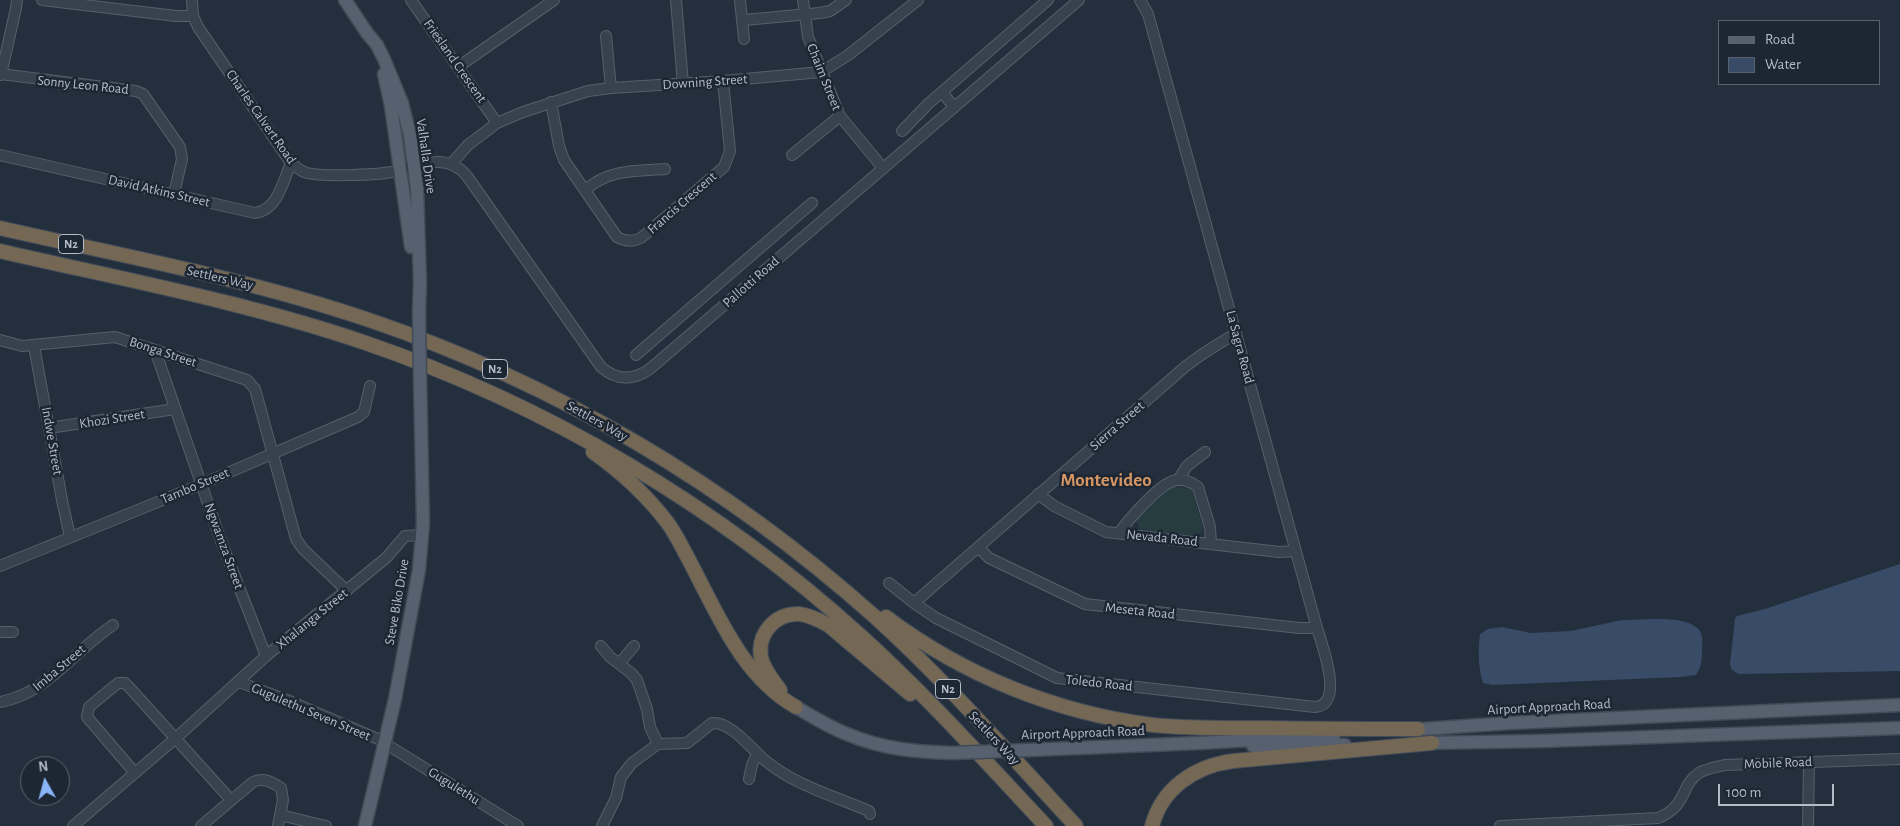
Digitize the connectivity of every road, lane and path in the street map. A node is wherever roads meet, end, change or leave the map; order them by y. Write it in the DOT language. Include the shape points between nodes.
graph roads {
  1 [pos="17,0"];
  2 [pos="42,0"];
  3 [pos="192,0"];
  4 [pos="345,0"];
  5 [pos="411,0"];
  6 [pos="554,0"];
  7 [pos="676,0"];
  8 [pos="740,0"];
  9 [pos="803,0"];
  10 [pos="846,0"];
  11 [pos="918,0"];
  12 [pos="1048,0"];
  13 [pos="1079,0"];
  14 [pos="1140,0"];
  15 [pos="805,14"];
  16 [pos="193,16"];
  17 [pos="744,20"];
  18 [pos="367,32"];
  19 [pos="606,36"];
  20 [pos="744,39"];
  21 [pos="458,67"];
  22 [pos="821,72"];
  23 [pos="1,75"];
  24 [pos="723,81"];
  25 [pos="683,84"];
  26 [pos="611,88"];
  27 [pos="942,92"];
  28 [pos="551,102"];
  29 [pos="954,107"];
  30 [pos="840,116"];
  31 [pos="497,123"];
  32 [pos="902,131"];
  33 [pos="0,155"];
  34 [pos="792,155"];
  35 [pos="290,163"];
  36 [pos="414,166"];
  37 [pos="455,166"];
  38 [pos="883,168"];
  39 [pos="401,169"];
  40 [pos="665,169"];
  41 [pos="585,190"];
  42 [pos="174,194"];
  43 [pos="812,203"];
  44 [pos="0,228"];
  45 [pos="780,231"];
  46 [pos="793,245"];
  47 [pos="0,251"];
  48 [pos="418,292"];
  49 [pos="676,320"];
  50 [pos="1236,334"];
  51 [pos="689,335"];
  52 [pos="0,340"];
  53 [pos="34,346"];
  54 [pos="155,350"];
  55 [pos="636,355"];
  56 [pos="438,371"];
  57 [pos="420,378"];
  58 [pos="370,386"];
  59 [pos="176,409"];
  60 [pos="49,428"];
  61 [pos="1205,452"];
  62 [pos="273,453"];
  63 [pos="1178,480"];
  64 [pos="202,484"];
  65 [pos="1038,494"];
  66 [pos="1119,533"];
  67 [pos="422,535"];
  68 [pos="70,536"];
  69 [pos="1211,543"];
  70 [pos="978,547"];
  71 [pos="1295,551"];
  72 [pos="810,562"];
  73 [pos="0,566"];
  74 [pos="889,582"];
  75 [pos="347,591"];
  76 [pos="914,604"];
  77 [pos="113,625"];
  78 [pos="1317,628"];
  79 [pos="0,632"];
  80 [pos="13,632"];
  81 [pos="601,646"];
  82 [pos="634,646"];
  83 [pos="266,656"];
  84 [pos="618,664"];
  85 [pos="239,682"];
  86 [pos="1330,696"];
  87 [pos="0,702"];
  88 [pos="1900,706"];
  89 [pos="796,708"];
  90 [pos="1900,728"];
  91 [pos="1418,729"];
  92 [pos="176,738"];
  93 [pos="964,739"];
  94 [pos="1432,743"];
  95 [pos="387,744"];
  96 [pos="658,744"];
  97 [pos="1200,744"];
  98 [pos="757,754"];
  99 [pos="1900,759"];
  100 [pos="1809,762"];
  101 [pos="135,773"];
  102 [pos="749,779"];
  103 [pos="231,800"];
  104 [pos="870,814"];
  105 [pos="280,815"];
  106 [pos="515,825"];
  107 [pos="73,826"];
  108 [pos="202,826"];
  109 [pos="278,826"];
  110 [pos="326,826"];
  111 [pos="365,826"];
  112 [pos="602,826"];
  113 [pos="1046,826"];
  114 [pos="1076,826"];
  115 [pos="1152,826"];
  116 [pos="1500,826"];
  117 [pos="1808,826"];
  1 -- 23 [label="street"];
  2 -- 16 [label="street"];
  3 -- 16 [label="street, Charles Calvert Road"];
  4 -- 18 [label="main road, Valhalla Drive"];
  5 -- 21 [label="street, Friesland Crescent"];
  6 -- 21 [label="street"];
  7 -- 25 [label="street"];
  8 -- 17 [label="street"];
  9 -- 15 [label="street, Chaim Street"];
  10 -- 15 [label="street" via="830,11"];
  11 -- 22 [label="street, Downing Street" via="847,56"];
  12 -- 27 [label="street"];
  13 -- 29 [label="street, Pallotti Road"];
  14 -- 50 [label="street, La Sagra Road" via="1148,14"];
  15 -- 17 [label="street"];
  15 -- 22 [label="street, Chaim Street" via="808,37"];
  16 -- 35 [label="street, Charles Calvert Road"];
  17 -- 20 [label="street"];
  18 -- 36 [label="main road, Valhalla Drive" via="377,45 396,87 410,135"];
  18 -- 39 [label="main road, Valhalla Drive" via="388,87"];
  19 -- 26 [label="street"];
  21 -- 31 [label="street, Friesland Crescent"];
  22 -- 24 [label="street, Downing Street"];
  22 -- 30 [label="street, Chaim Street"];
  23 -- 42 [label="street, Sonny Leon Road" via="143,94 180,147 182,159"];
  24 -- 25 [label="street, Downing Street"];
  24 -- 41 [label="street, Francis Crescent" via="730,151 727,162 642,238 629,241 618,237"];
  25 -- 26 [label="street, Downing Street"];
  26 -- 28 [label="street, Downing Street"];
  27 -- 29 [label="street"];
  27 -- 32 [label="street"];
  28 -- 31 [label="street, Downing Street"];
  28 -- 41 [label="street, Francis Crescent" via="560,152"];
  29 -- 38 [label="street, Pallotti Road"];
  30 -- 34 [label="street"];
  30 -- 38 [label="street, Chaim Street"];
  31 -- 37 [label="street, Downing Street"];
  33 -- 42 [label="street, David Atkins Street"];
  35 -- 39 [label="street, Charles Calvert Road" via="313,174 378,173"];
  35 -- 42 [label="street, David Atkins Street" via="274,203 259,212"];
  36 -- 37 [label="street" via="431,162"];
  36 -- 39 [label="street, Charles Calvert Road"];
  36 -- 48 [label="main road, Valhalla Drive"];
  37 -- 51 [label="street, Pallotti Road" via="468,176 607,372 621,378 636,377"];
  38 -- 46 [label="street, Pallotti Road"];
  39 -- 48 [label="main road, Valhalla Drive"];
  40 -- 41 [label="street" via="616,173"];
  43 -- 45 [label="street, Pallotti Road"];
  44 -- 72 [label="highway, Settlers Way / N2" via="286,294 367,319 459,354 549,395 636,442 731,503"];
  45 -- 46 [label="street"];
  45 -- 49 [label="street, Pallotti Road"];
  46 -- 51 [label="street, Pallotti Road"];
  47 -- 56 [label="highway, Settlers Way / N2" via="283,317"];
  48 -- 57 [label="main road, Valhalla Drive, bridge"];
  49 -- 51 [label="street"];
  49 -- 55 [label="street, Pallotti Road"];
  50 -- 65 [label="street, Sierra Street" via="1186,366"];
  50 -- 71 [label="street, La Sagra Road"];
  52 -- 53 [label="street, Bonga Street" via="18,346"];
  53 -- 54 [label="street, Bonga Street" via="109,337"];
  53 -- 60 [label="street, Indwe Street"];
  54 -- 59 [label="street, Ngwamza Street"];
  54 -- 62 [label="street, Bonga Street" via="252,383"];
  56 -- 89 [label="highway" via="588,448 631,482 668,523 739,653 762,681"];
  56 -- 93 [label="highway, Settlers Way / N2" via="517,405 591,443 726,528 782,569 840,618 892,665"];
  57 -- 67 [label="main road, Steve Biko Drive"];
  58 -- 62 [label="street, Tambo Street" via="362,415"];
  59 -- 60 [label="street, Khozi Street"];
  59 -- 64 [label="street, Ngwamza Street"];
  60 -- 68 [label="street, Indwe Street"];
  61 -- 63 [label="street" via="1186,466"];
  62 -- 64 [label="street, Tambo Street"];
  62 -- 75 [label="street" via="299,544"];
  63 -- 66 [label="street" via="1168,484 1135,512"];
  63 -- 69 [label="street" via="1198,487 1210,527"];
  64 -- 68 [label="street, Tambo Street"];
  64 -- 83 [label="street, Ngwamza Street"];
  65 -- 66 [label="street, Nevada Road" via="1098,529"];
  65 -- 70 [label="street, Sierra Street"];
  66 -- 69 [label="street, Nevada Road"];
  67 -- 75 [label="street, Xhalanga Street" via="405,536 386,558"];
  67 -- 95 [label="main road, Steve Biko Drive" via="420,570"];
  68 -- 73 [label="street, Tambo Street"];
  69 -- 71 [label="street, Nevada Road" via="1279,552"];
  70 -- 76 [label="street, Sierra Street"];
  70 -- 78 [label="street, Meseta Road" via="990,558 1085,604"];
  71 -- 78 [label="street, La Sagra Road"];
  72 -- 91 [label="highway" via="906,632 950,658 1011,688 1070,708 1119,720 1187,728"];
  72 -- 114 [label="highway, Settlers Way / N2" via="925,666"];
  74 -- 76 [label="street, Toledo Road"];
  75 -- 83 [label="street, Xhalanga Street"];
  76 -- 86 [label="street, Toledo Road" via="936,618 1060,678 1314,707 1324,704"];
  77 -- 87 [label="street, Imba Street" via="35,689 19,698"];
  78 -- 86 [label="street, La Sagra Road" via="1329,676"];
  79 -- 80 [label="street"];
  81 -- 84 [label="street"];
  82 -- 84 [label="street"];
  83 -- 85 [label="street, Xhalanga Street"];
  84 -- 96 [label="street" via="637,680"];
  85 -- 92 [label="street, Xhalanga Street"];
  85 -- 95 [label="street, Gugulethu Seven Street"];
  88 -- 91 [label="main road, Airport Approach Road"];
  89 -- 93 [label="highway" via="768,672 760,648 771,624 799,614 834,629"];
  89 -- 97 [label="main road, Airport Approach Road, bridge" via="835,729 898,750 953,753"];
  90 -- 94 [label="main road, Airport Approach Road"];
  91 -- 97 [label="main road, Airport Approach Road"];
  92 -- 101 [label="street, Xhalanga Street"];
  92 -- 101 [label="street" via="125,683 115,684 89,707 87,717"];
  92 -- 103 [label="street"];
  93 -- 113 [label="highway, Settlers Way / N2"];
  94 -- 97 [label="main road, Airport Approach Road" via="1273,747"];
  94 -- 115 [label="highway" via="1213,764 1179,782 1156,812"];
  95 -- 106 [label="street, Gugulethu"];
  95 -- 111 [label="main road, Steve Biko Drive"];
  96 -- 98 [label="street" via="687,743 714,722 732,731"];
  96 -- 112 [label="street" via="624,773"];
  98 -- 102 [label="street"];
  98 -- 104 [label="street" via="796,782"];
  99 -- 100 [label="street, Mobile Road"];
  100 -- 116 [label="street, Mobile Road" via="1708,768 1697,774 1673,810 1658,818"];
  100 -- 117 [label="street"];
  101 -- 107 [label="street, Xhalanga Street"];
  103 -- 105 [label="street" via="253,782 274,783 281,788"];
  103 -- 108 [label="street"];
  105 -- 109 [label="street"];
  105 -- 110 [label="street"];
}
